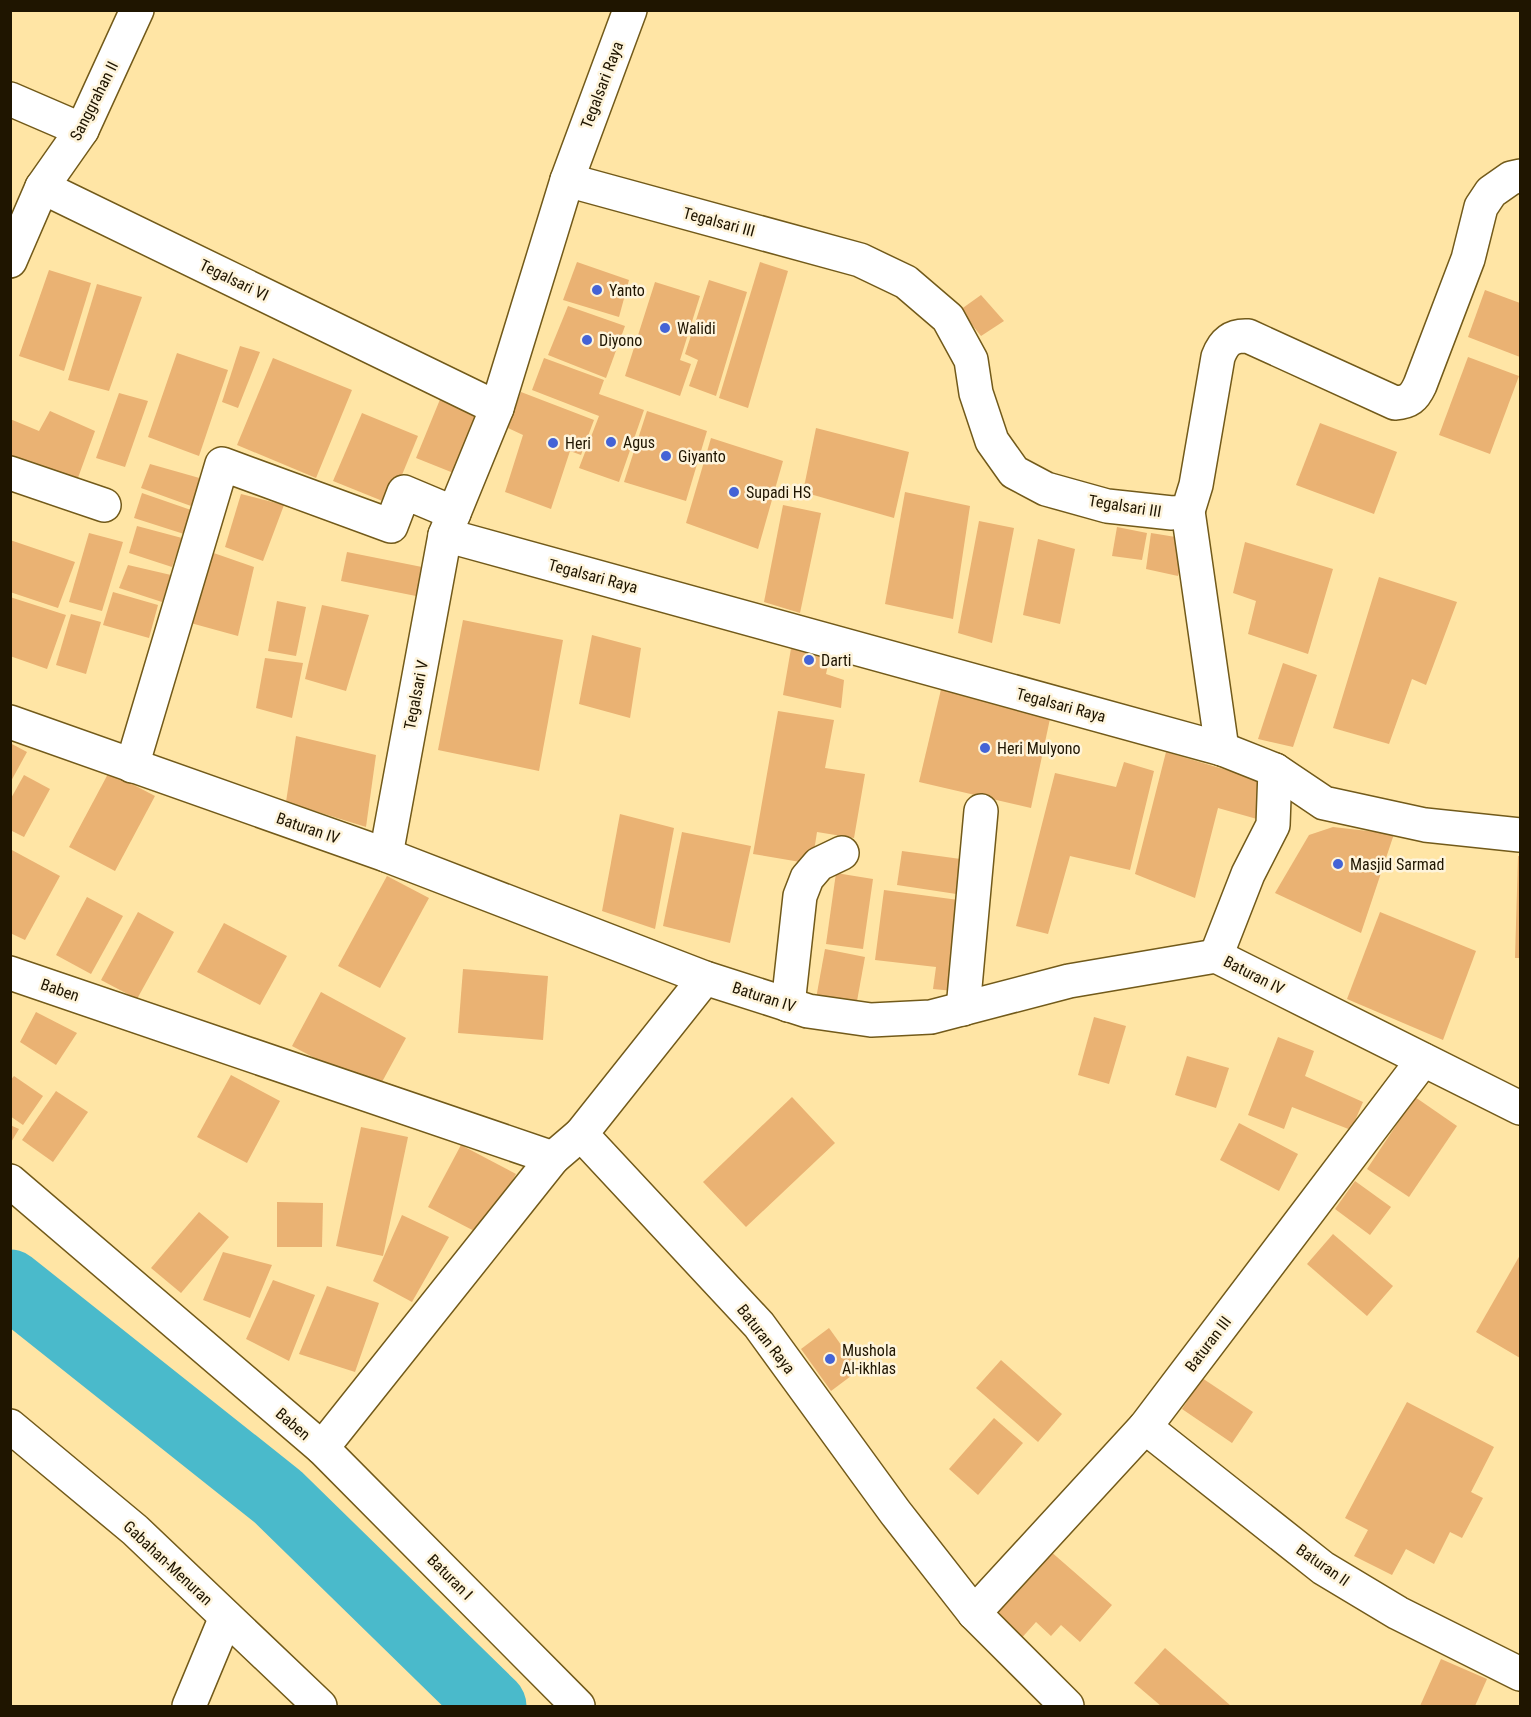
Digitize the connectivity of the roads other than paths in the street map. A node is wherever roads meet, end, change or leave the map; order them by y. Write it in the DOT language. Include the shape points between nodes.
graph roads {
  1 [pos="137,10"];
  2 [pos="630,10"];
  3 [pos="10,99"];
  4 [pos="82,130"];
  5 [pos="1521,176"];
  6 [pos="567,180"];
  7 [pos="42,188"];
  8 [pos="10,261"];
  9 [pos="497,408"];
  10 [pos="10,474"];
  11 [pos="104,505"];
  12 [pos="1188,512"];
  13 [pos="450,524"];
  14 [pos="10,722"];
  15 [pos="1222,749"];
  16 [pos="132,766"];
  17 [pos="1275,770"];
  18 [pos="1324,803"];
  19 [pos="981,811"];
  20 [pos="1273,825"];
  21 [pos="1521,835"];
  22 [pos="842,853"];
  23 [pos="386,855"];
  24 [pos="1216,956"];
  25 [pos="10,973"];
  26 [pos="705,978"];
  27 [pos="788,1005"];
  28 [pos="963,1009"];
  29 [pos="1423,1060"];
  30 [pos="1521,1108"];
  31 [pos="581,1134"];
  32 [pos="553,1158"];
  33 [pos="10,1181"];
  34 [pos="10,1426"];
  35 [pos="1145,1427"];
  36 [pos="322,1448"];
  37 [pos="974,1614"];
  38 [pos="226,1617"];
  39 [pos="1521,1674"];
  40 [pos="189,1707"];
  41 [pos="320,1707"];
  42 [pos="578,1707"];
  43 [pos="1066,1707"];
  1 -- 4 [label="street, Sanggrahan II"];
  2 -- 6 [label="street, Tegalsari Raya"];
  3 -- 4 [label="street"];
  4 -- 7 [label="street, Sanggrahan II"];
  5 -- 12 [label="street" via="1491,192 1481,207 1468,259 1420,385 1406,402 1395,403 1248,336 1239,335 1222,346"];
  6 -- 9 [label="street, Tegalsari Raya"];
  6 -- 12 [label="street, Tegalsari III" via="860,260 906,282 948,318 971,360 976,393 992,441 1014,472 1046,489 1107,506"];
  7 -- 8 [label="street"];
  7 -- 9 [label="street, Tegalsari VI"];
  9 -- 13 [label="street, Tegalsari Raya"];
  10 -- 11 [label="street"];
  12 -- 15 [label="street"];
  13 -- 15 [label="street, Tegalsari Raya"];
  13 -- 16 [label="street" via="404,492 391,526 222,464"];
  13 -- 23 [label="street, Tegalsari V"];
  14 -- 16 [label="street, Baturan IV"];
  15 -- 17 [label="street, Tegalsari Raya"];
  16 -- 23 [label="street, Baturan IV"];
  17 -- 18 [label="street, Tegalsari Raya"];
  17 -- 20 [label="street"];
  18 -- 20 [label="street"];
  18 -- 21 [label="street, Tegalsari Raya" via="1425,825"];
  19 -- 28 [label="street"];
  20 -- 24 [label="street" via="1248,874"];
  22 -- 27 [label="street" via="819,864 807,878 800,896"];
  23 -- 26 [label="street, Baturan IV"];
  24 -- 28 [label="street, Baturan IV" via="1069,981"];
  24 -- 29 [label="street, Baturan IV"];
  25 -- 32 [label="street, Baben"];
  26 -- 27 [label="street, Baturan IV"];
  26 -- 31 [label="street"];
  27 -- 28 [label="street, Baturan IV" via="871,1020 931,1017"];
  29 -- 30 [label="street, Baturan IV"];
  29 -- 35 [label="street, Baturan III"];
  31 -- 32 [label="street, Baben"];
  31 -- 37 [label="street, Baturan Raya" via="759,1325"];
  32 -- 36 [label="street, Baben"];
  33 -- 36 [label="street, Baben"];
  34 -- 38 [label="street, Gabahan-Menuran" via="135,1530"];
  35 -- 37 [label="street, Baturan III"];
  35 -- 39 [label="street, Baturan II" via="1323,1568 1398,1613"];
  36 -- 42 [label="street, Baturan I"];
  37 -- 43 [label="street, Baturan Raya"];
  38 -- 40 [label="street"];
  38 -- 41 [label="street, Gabahan-Menuran"];
}
